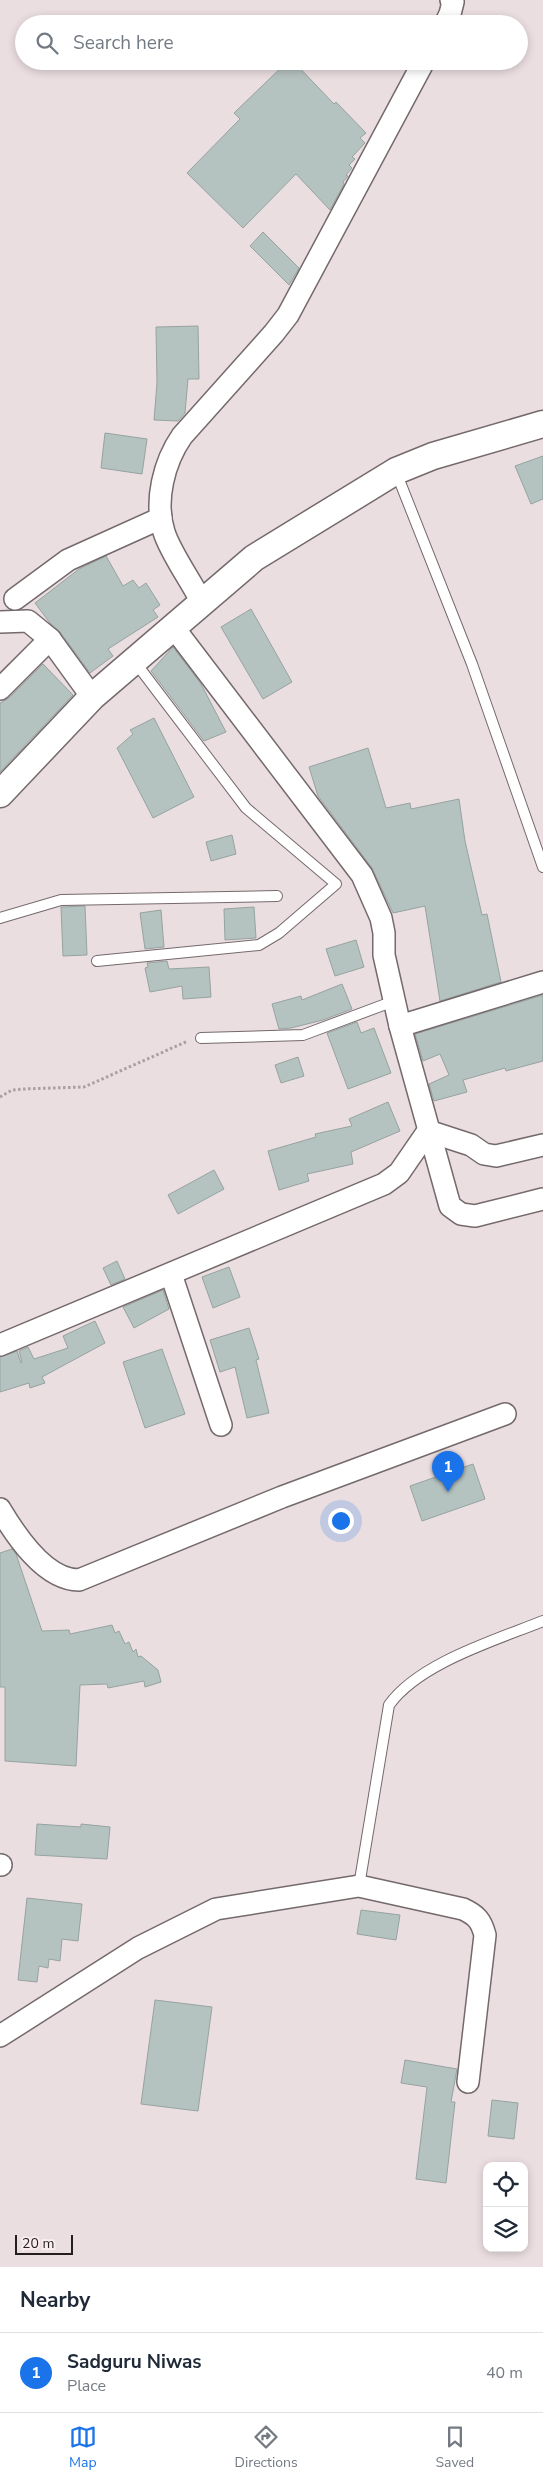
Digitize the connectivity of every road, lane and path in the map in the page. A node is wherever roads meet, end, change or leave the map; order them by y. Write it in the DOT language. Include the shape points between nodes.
graph roads {
  1 [pos="451,0"];
  2 [pos="450,15"];
  3 [pos="419,70"];
  4 [pos="543,424"];
  5 [pos="396,471"];
  6 [pos="161,518"];
  7 [pos="15,599"];
  8 [pos="201,600"];
  9 [pos="0,622"];
  10 [pos="174,628"];
  11 [pos="50,639"];
  12 [pos="134,661"];
  13 [pos="0,689"];
  14 [pos="92,697"];
  15 [pos="0,794"];
  16 [pos="543,867"];
  17 [pos="277,896"];
  18 [pos="0,918"];
  19 [pos="97,961"];
  20 [pos="543,982"];
  21 [pos="394,1001"];
  22 [pos="400,1026"];
  23 [pos="201,1038"];
  24 [pos="0,1097"];
  25 [pos="428,1131"];
  26 [pos="543,1145"];
  27 [pos="543,1199"];
  28 [pos="170,1274"];
  29 [pos="0,1345"];
  30 [pos="505,1414"];
  31 [pos="221,1426"];
  32 [pos="0,1509"];
  33 [pos="543,1621"];
  34 [pos="359,1886"];
  35 [pos="0,2036"];
  36 [pos="468,2082"];
  1 -- 2 [label="street"];
  3 -- 6 [label="street" via="288,315 182,436 170,454 160,497"];
  4 -- 5 [label="street" via="433,456"];
  5 -- 8 [label="street" via="254,558"];
  5 -- 16 [label="lane" via="472,664"];
  6 -- 7 [label="street" via="68,560"];
  6 -- 8 [label="street" via="164,534"];
  8 -- 10 [label="street"];
  9 -- 11 [label="street" via="28,620"];
  10 -- 12 [label="street"];
  10 -- 21 [label="street" via="362,875 381,918 384,955"];
  11 -- 13 [label="street"];
  11 -- 14 [label="street"];
  12 -- 14 [label="street"];
  12 -- 19 [label="lane" via="246,808 336,884 279,933 259,945"];
  14 -- 15 [label="street"];
  17 -- 18 [label="lane" via="61,900"];
  20 -- 22 [label="street"];
  21 -- 22 [label="street"];
  21 -- 23 [label="lane" via="303,1035"];
  22 -- 25 [label="street"];
  23 -- 24 [label="path" via="84,1087 12,1090"];
  25 -- 26 [label="street" via="496,1156"];
  25 -- 27 [label="street" via="450,1206 461,1214 475,1216"];
  25 -- 28 [label="street" via="399,1173 384,1184"];
  28 -- 29 [label="street"];
  28 -- 31 [label="street"];
  30 -- 32 [label="street" via="282,1497 79,1580 68,1580 57,1574 23,1545"];
  33 -- 34 [label="lane" via="445,1661 398,1693 389,1705"];
  34 -- 35 [label="street" via="216,1909 138,1948"];
  34 -- 36 [label="street" via="463,1909 482,1923 485,1935"];
}
